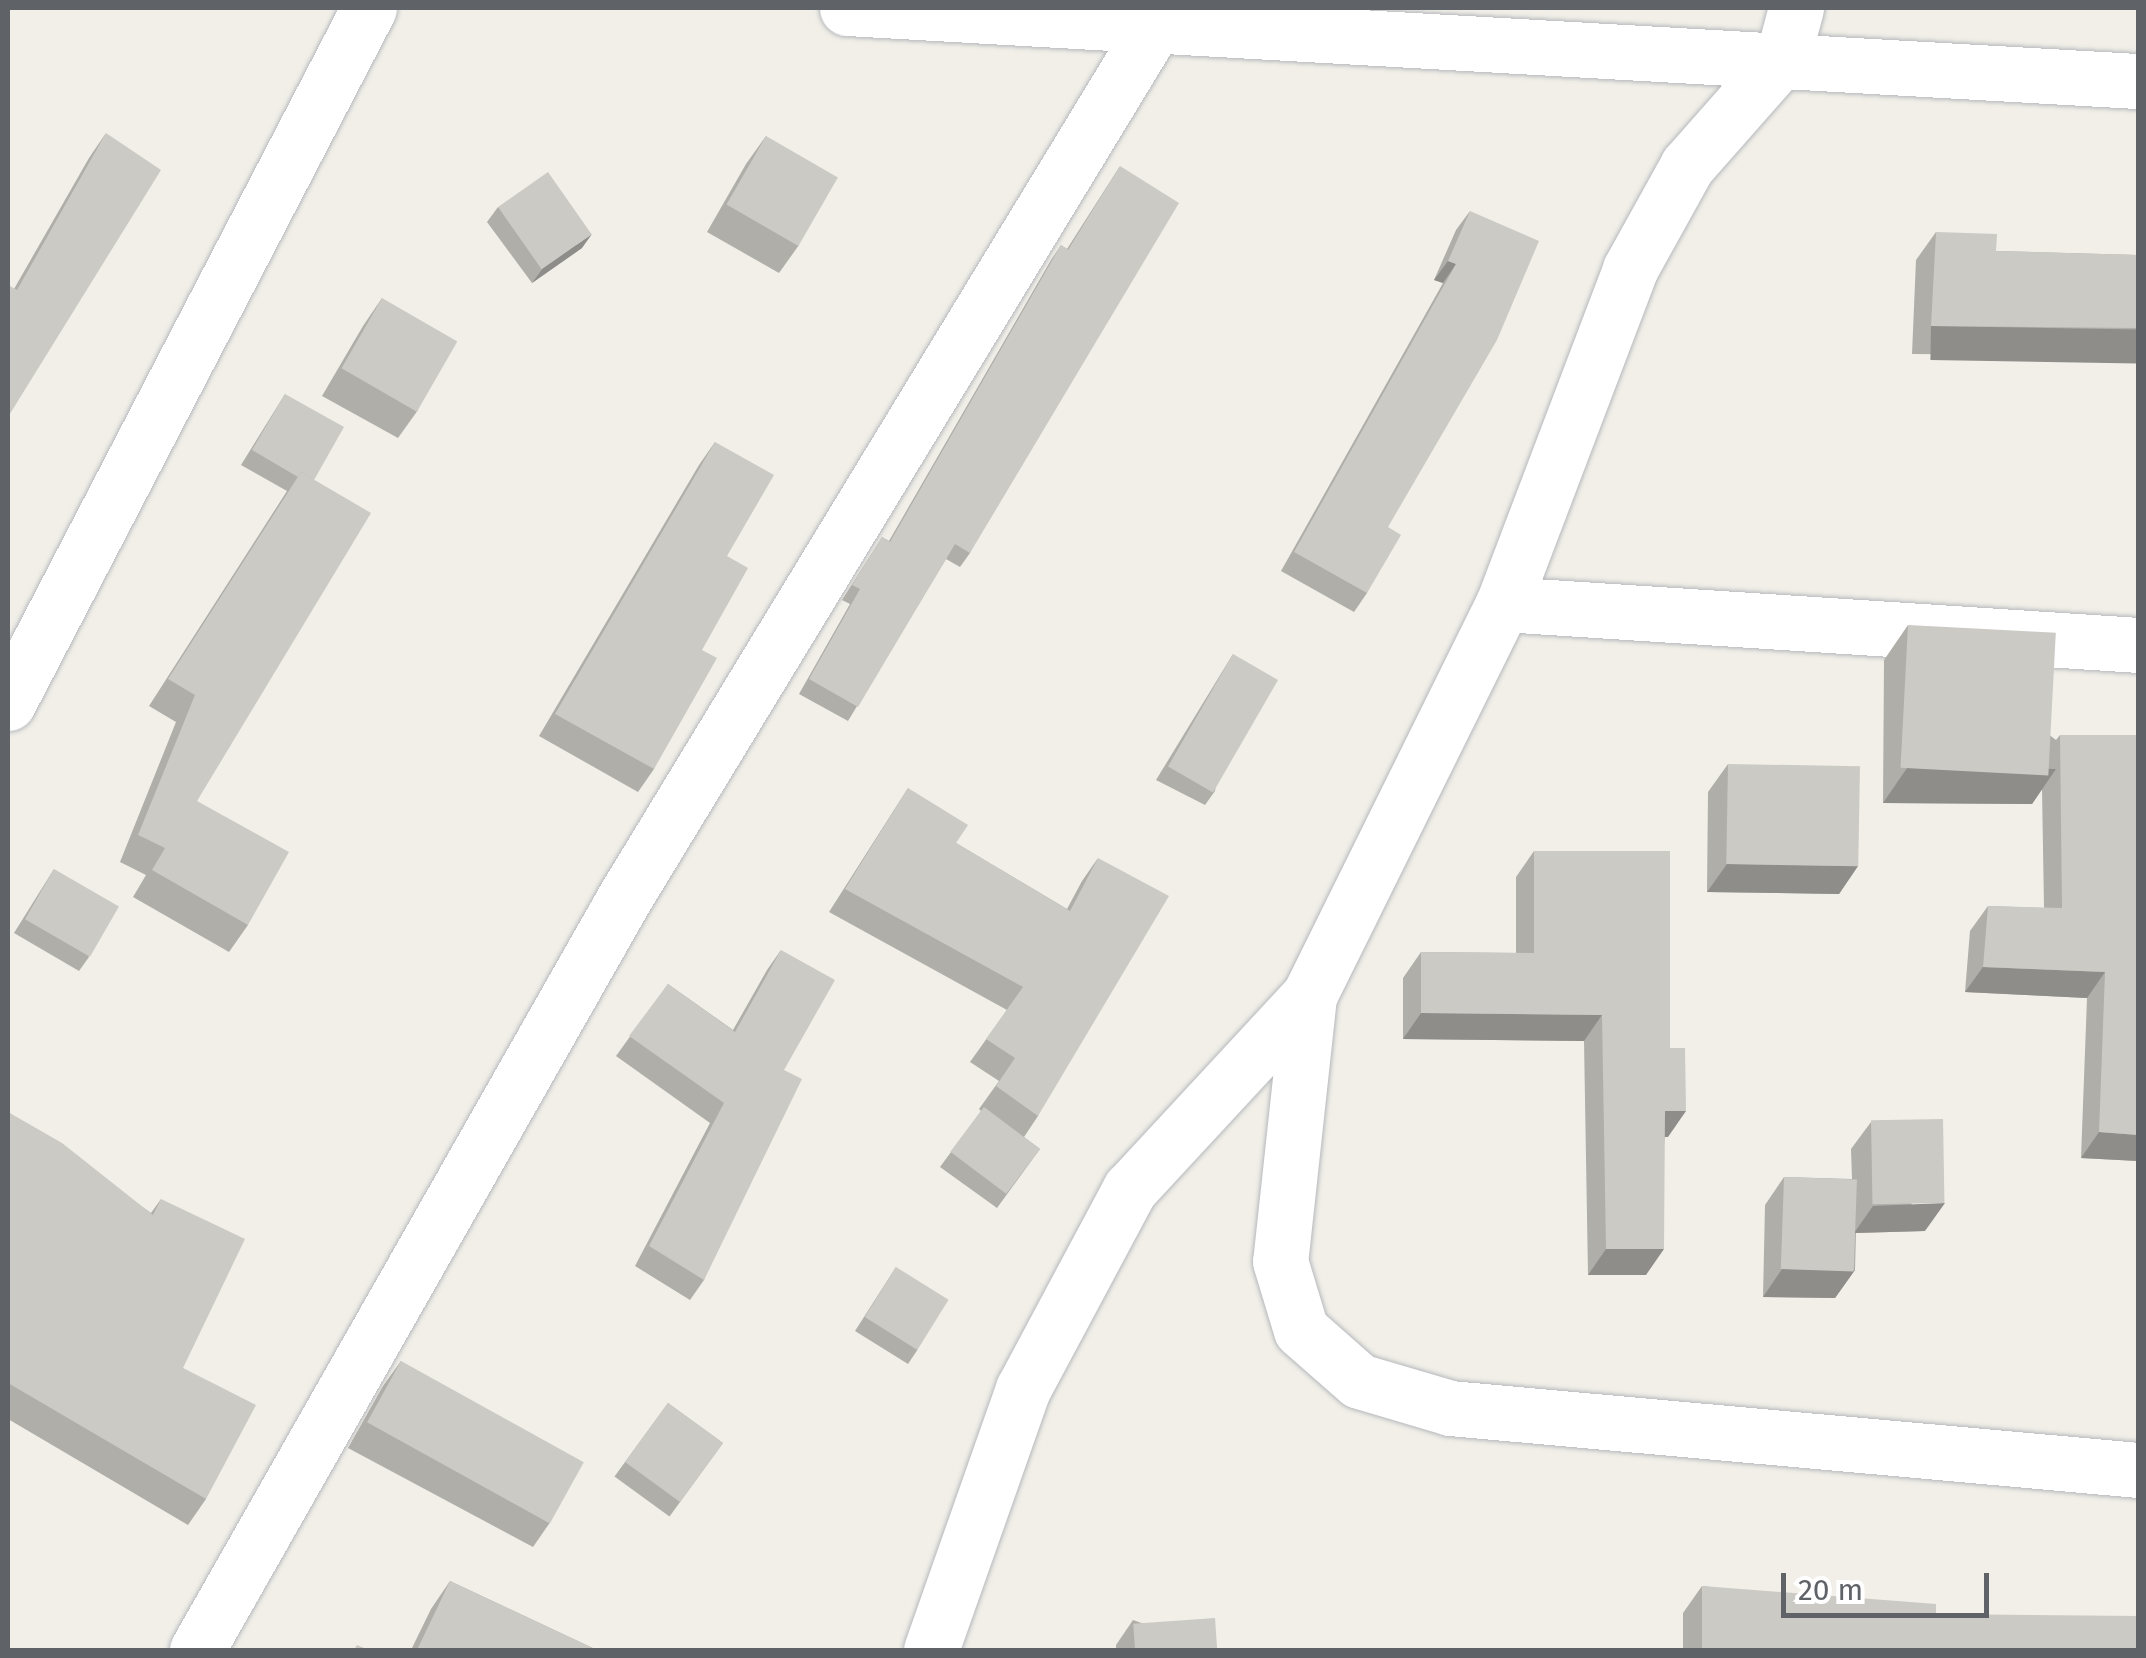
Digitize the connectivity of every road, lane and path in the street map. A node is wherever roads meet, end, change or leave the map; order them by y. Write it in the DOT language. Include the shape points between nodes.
graph roads {
  1 [pos="369,8"];
  2 [pos="848,8"];
  3 [pos="1157,22"];
  4 [pos="1790,32"];
  5 [pos="2138,80"];
  6 [pos="1503,604"];
  7 [pos="2138,645"];
  8 [pos="8,704"];
  9 [pos="1308,996"];
  10 [pos="2138,1470"];
  11 [pos="198,1650"];
  12 [pos="931,1650"];
  1 -- 8 [label="street"];
  2 -- 3 [label="street"];
  3 -- 4 [label="street"];
  3 -- 11 [label="street" via="625,898"];
  4 -- 5 [label="street"];
  4 -- 6 [label="street" via="1688,166 1630,269"];
  6 -- 7 [label="street"];
  6 -- 9 [label="street"];
  9 -- 10 [label="street" via="1280,1261 1300,1330 1360,1381 1450,1408"];
  9 -- 12 [label="street" via="1130,1188 1023,1389"];
}
